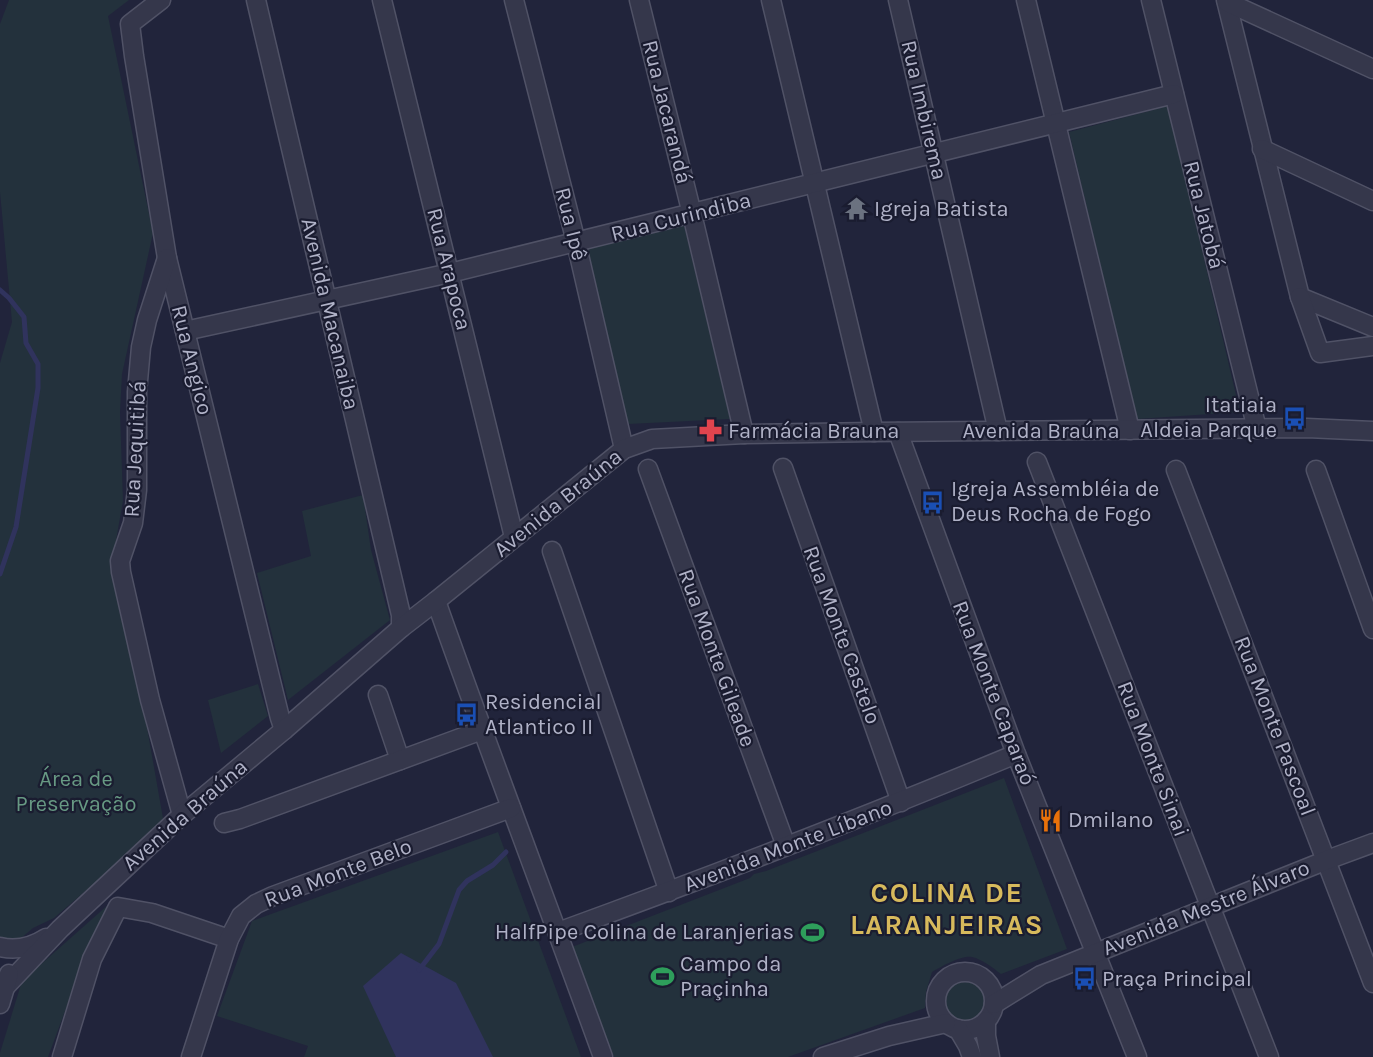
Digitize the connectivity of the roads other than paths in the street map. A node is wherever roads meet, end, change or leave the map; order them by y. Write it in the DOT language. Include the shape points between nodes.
graph roads {
  1 [pos="161,0"];
  2 [pos="256,0"];
  3 [pos="382,0"];
  4 [pos="514,0"];
  5 [pos="639,0"];
  6 [pos="771,0"];
  7 [pos="898,0"];
  8 [pos="1026,0"];
  9 [pos="1151,0"];
  10 [pos="1227,1"];
  11 [pos="1373,69"];
  12 [pos="1174,94"];
  13 [pos="1056,124"];
  14 [pos="1262,149"];
  15 [pos="934,155"];
  16 [pos="816,184"];
  17 [pos="1373,201"];
  18 [pos="692,214"];
  19 [pos="576,242"];
  20 [pos="167,258"];
  21 [pos="450,273"];
  22 [pos="1300,297"];
  23 [pos="327,300"];
  24 [pos="1373,327"];
  25 [pos="185,331"];
  26 [pos="1373,346"];
  27 [pos="1257,429"];
  28 [pos="1130,430"];
  29 [pos="998,431"];
  30 [pos="1373,431"];
  31 [pos="874,432"];
  32 [pos="898,432"];
  33 [pos="744,434"];
  34 [pos="624,449"];
  35 [pos="1037,462"];
  36 [pos="783,468"];
  37 [pos="648,469"];
  38 [pos="1176,470"];
  39 [pos="1316,470"];
  40 [pos="514,537"];
  41 [pos="552,551"];
  42 [pos="436,601"];
  43 [pos="401,627"];
  44 [pos="1373,629"];
  45 [pos="378,695"];
  46 [pos="284,730"];
  47 [pos="482,730"];
  48 [pos="1016,754"];
  49 [pos="400,760"];
  50 [pos="901,802"];
  51 [pos="511,808"];
  52 [pos="182,815"];
  53 [pos="224,823"];
  54 [pos="1373,843"];
  55 [pos="786,846"];
  56 [pos="1327,860"];
  57 [pos="669,892"];
  58 [pos="1211,907"];
  59 [pos="60,929"];
  60 [pos="558,932"];
  61 [pos="229,939"];
  62 [pos="6,948"];
  63 [pos="1096,952"];
  64 [pos="1041,975"];
  65 [pos="1373,982"];
  66 [pos="989,984"];
  67 [pos="6,986"];
  68 [pos="0,1004"];
  69 [pos="994,1004"];
  70 [pos="936,1006"];
  71 [pos="986,1021"];
  72 [pos="952,1026"];
  73 [pos="889,1036"];
  74 [pos="833,1055"];
  75 [pos="62,1057"];
  76 [pos="191,1057"];
  77 [pos="603,1057"];
  78 [pos="972,1057"];
  79 [pos="990,1057"];
  80 [pos="1137,1057"];
  81 [pos="1269,1057"];
  1 -- 20 [label="street, Rua Angico" via="130,24"];
  2 -- 23 [label="street, Avenida Macanaiba"];
  3 -- 21 [label="street, Rua Arapoca"];
  4 -- 19 [label="street, Rua Ipê"];
  5 -- 18 [label="street, Rua Jacarandá"];
  6 -- 16 [label="street"];
  7 -- 15 [label="street, Rua Imbirema"];
  8 -- 13 [label="street"];
  9 -- 12 [label="street, Rua Jatobá"];
  10 -- 11 [label="street"];
  10 -- 14 [label="street"];
  12 -- 13 [label="street, Rua Curindiba"];
  12 -- 27 [label="street, Rua Jatobá"];
  13 -- 15 [label="street, Rua Curindiba"];
  13 -- 28 [label="street"];
  14 -- 17 [label="street"];
  14 -- 22 [label="street"];
  15 -- 16 [label="street, Rua Curindiba"];
  15 -- 29 [label="street, Rua Imbirema"];
  16 -- 18 [label="street, Rua Curindiba"];
  16 -- 31 [label="street"];
  18 -- 19 [label="street, Rua Curindiba"];
  18 -- 33 [label="street, Rua Jacarandá"];
  19 -- 21 [label="street, Rua Curindiba"];
  19 -- 34 [label="street, Rua Ipê"];
  20 -- 25 [label="street, Rua Angico"];
  20 -- 52 [label="street, Rua Jequitibá" via="141,347 137,490 133,523 120,561 150,700"];
  21 -- 23 [label="street, Rua Curindiba"];
  21 -- 40 [label="street, Rua Arapoca"];
  22 -- 24 [label="street"];
  22 -- 26 [label="street" via="1320,353"];
  23 -- 25 [label="street, Rua Curindiba"];
  23 -- 43 [label="street, Avenida Macanaiba"];
  25 -- 46 [label="street, Rua Angico"];
  27 -- 28 [label="street, Avenida Braúna"];
  27 -- 30 [label="street, Avenida Braúna"];
  28 -- 29 [label="street, Avenida Braúna"];
  29 -- 32 [label="street, Avenida Braúna"];
  31 -- 32 [label="street, Avenida Braúna"];
  31 -- 33 [label="street, Avenida Braúna"];
  32 -- 48 [label="street, Rua Monte Caparaó"];
  33 -- 34 [label="street, Avenida Braúna" via="652,439"];
  34 -- 40 [label="street, Avenida Braúna"];
  35 -- 58 [label="street, Rua Monte Sinai"];
  36 -- 50 [label="street, Rua Monte Castelo"];
  37 -- 55 [label="street, Rua Monte Gileade"];
  38 -- 56 [label="street, Rua Monte Pascoal"];
  39 -- 44 [label="street"];
  40 -- 42 [label="street, Avenida Braúna"];
  41 -- 57 [label="street"];
  42 -- 43 [label="street, Avenida Braúna"];
  42 -- 47 [label="street"];
  43 -- 46 [label="street, Avenida Braúna"];
  45 -- 49 [label="street"];
  46 -- 52 [label="street, Avenida Braúna"];
  47 -- 49 [label="street"];
  47 -- 51 [label="street"];
  48 -- 50 [label="street, Avenida Monte Líbano"];
  48 -- 63 [label="street, Rua Monte Caparaó"];
  49 -- 53 [label="street"];
  50 -- 55 [label="street, Avenida Monte Líbano"];
  51 -- 60 [label="street"];
  51 -- 61 [label="street, Rua Monte Belo" via="273,896 241,916"];
  52 -- 59 [label="street, Avenida Braúna"];
  54 -- 56 [label="street, Avenida Mestre Álvaro"];
  55 -- 57 [label="street, Avenida Monte Líbano"];
  56 -- 58 [label="street, Avenida Mestre Álvaro"];
  56 -- 65 [label="street, Rua Monte Pascoal"];
  57 -- 60 [label="street, Avenida Monte Líbano"];
  58 -- 63 [label="street, Avenida Mestre Álvaro"];
  58 -- 81 [label="street, Rua Monte Sinai"];
  59 -- 62 [label="street, Avenida Braúna" via="35,945"];
  59 -- 67 [label="street, Avenida Braúna"];
  60 -- 77 [label="street"];
  61 -- 75 [label="street" via="153,913 118,907 92,959"];
  61 -- 76 [label="street, Rua Monte Belo"];
  62 -- 67 [label="street" via="13,959"];
  63 -- 64 [label="street, Avenida Mestre Álvaro"];
  63 -- 80 [label="street, Rua Monte Caparaó"];
  64 -- 66 [label="street, Avenida Mestre Álvaro"];
  64 -- 69 [label="street, Avenida Mestre Álvaro"];
  66 -- 69 [label="street"];
  66 -- 70 [label="street" via="972,972 951,974 937,990"];
  67 -- 68 [label="street, Avenida Braúna"];
  69 -- 71 [label="street"];
  70 -- 72 [label="street" via="940,1017"];
  70 -- 73 [label="street"];
  71 -- 72 [label="street" via="973,1029"];
  71 -- 79 [label="street"];
  72 -- 73 [label="street"];
  72 -- 78 [label="street"];
  73 -- 74 [label="street"];
}
